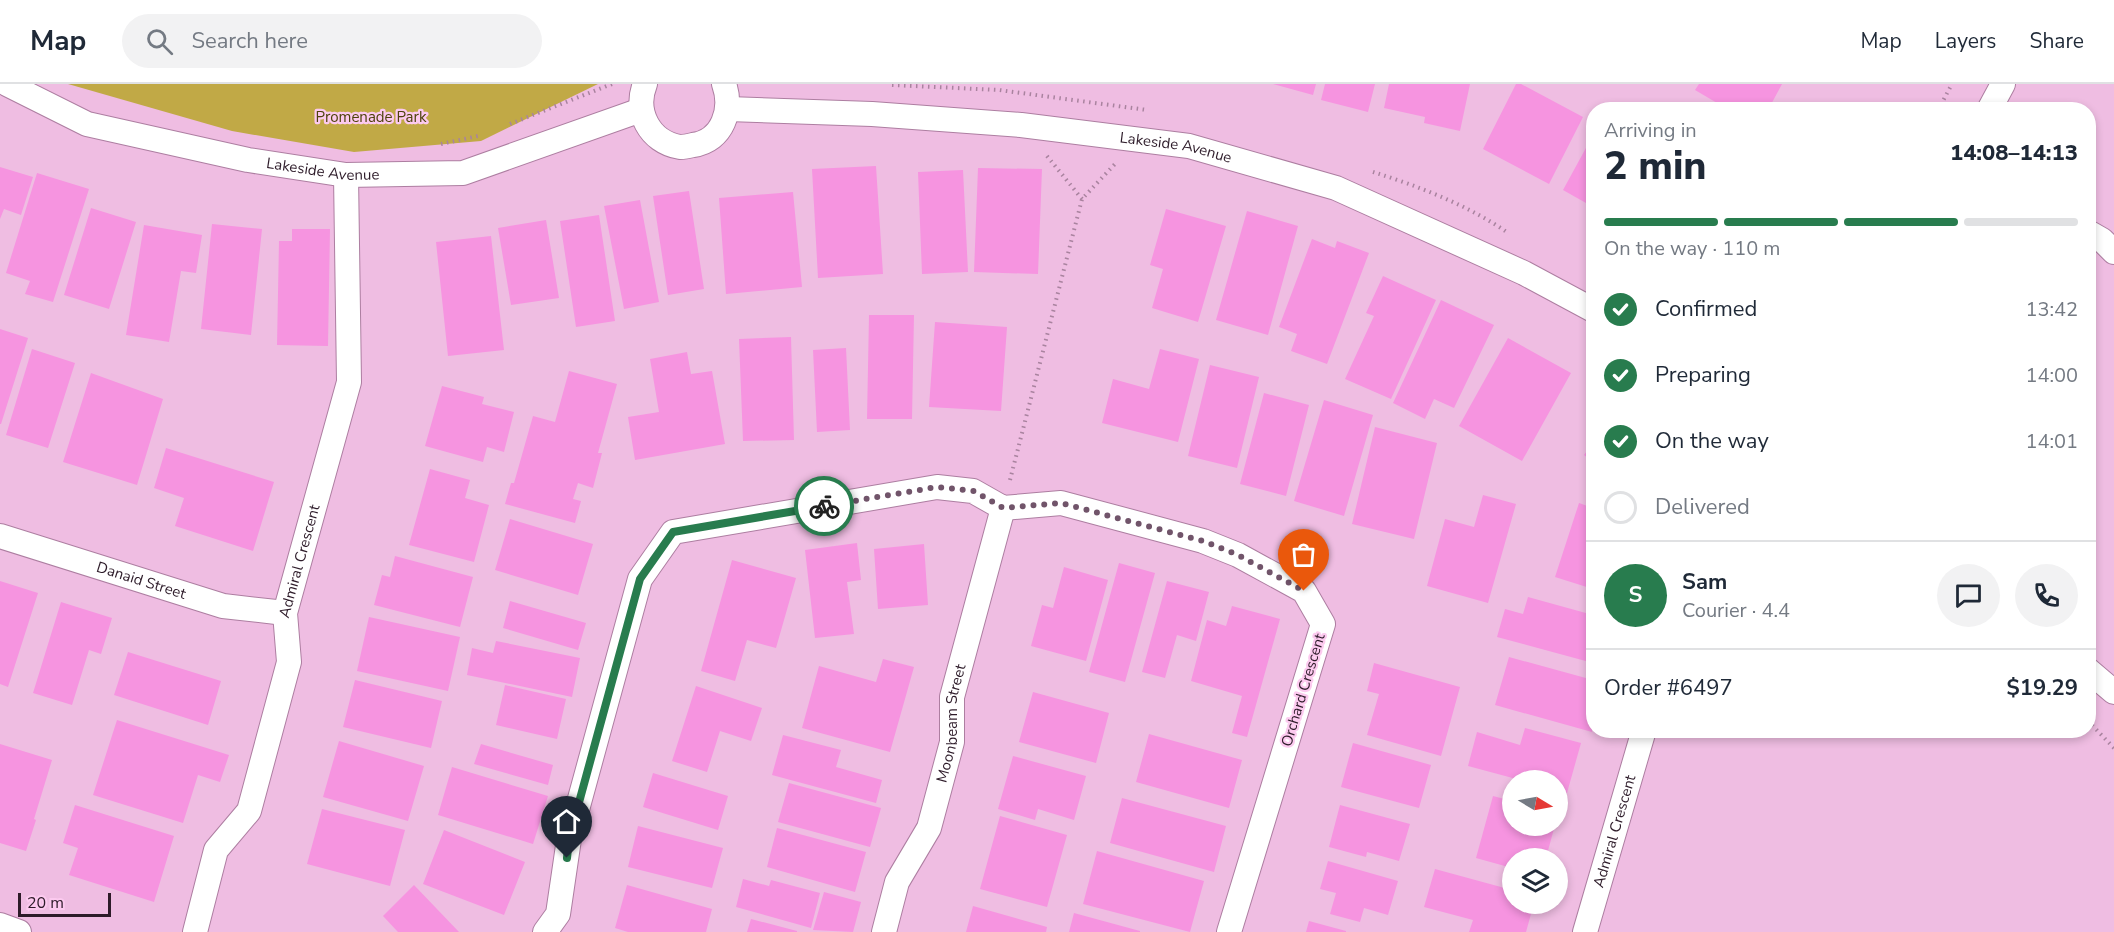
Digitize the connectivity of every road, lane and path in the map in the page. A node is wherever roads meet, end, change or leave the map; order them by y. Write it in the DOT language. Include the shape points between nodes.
graph roads {
  1 [pos="7,84"];
  2 [pos="612,84"];
  3 [pos="645,84"];
  4 [pos="724,84"];
  5 [pos="1952,84"];
  6 [pos="2002,84"];
  7 [pos="1942,102"];
  8 [pos="1993,102"];
  9 [pos="728,109"];
  10 [pos="641,110"];
  11 [pos="1021,125"];
  12 [pos="502,127"];
  13 [pos="480,135"];
  14 [pos="1138,140"];
  15 [pos="435,145"];
  16 [pos="346,175"];
  17 [pos="1082,199"];
  18 [pos="2096,237"];
  19 [pos="2114,252"];
  20 [pos="1586,306"];
  21 [pos="1003,508"];
  22 [pos="0,536"];
  23 [pos="285,613"];
  24 [pos="2096,677"];
  25 [pos="2114,692"];
  26 [pos="2096,729"];
  27 [pos="1642,738"];
  28 [pos="2114,748"];
  29 [pos="0,926"];
  30 [pos="20,932"];
  31 [pos="195,932"];
  32 [pos="544,932"];
  33 [pos="884,932"];
  34 [pos="1229,932"];
  35 [pos="1585,932"];
  1 -- 16 [label="street, Lakeside Avenue" via="87,124 248,160"];
  2 -- 12 [label="path"];
  3 -- 10 [label="street"];
  4 -- 9 [label="street"];
  5 -- 7 [label="path"];
  6 -- 8 [label="street"];
  9 -- 10 [label="street" via="716,133 700,144 681,147 659,139 648,128"];
  9 -- 11 [label="street, Lakeside Avenue"];
  10 -- 16 [label="street, Lakeside Avenue" via="463,173"];
  11 -- 14 [label="street, Lakeside Avenue"];
  11 -- 17 [label="path"];
  13 -- 15 [label="path"];
  14 -- 17 [label="path"];
  14 -- 20 [label="street, Lakeside Avenue" via="1188,146 1336,188 1524,273"];
  16 -- 23 [label="street, Admiral Crescent" via="349,382"];
  17 -- 21 [label="path"];
  18 -- 19 [label="street"];
  21 -- 32 [label="street" via="974,491 937,487 673,532 640,579 569,839 558,914"];
  21 -- 33 [label="street, Moonbeam Street" via="952,697 952,742 929,828 897,882"];
  21 -- 34 [label="street, Orchard Crescent" via="1061,503 1203,541 1304,591 1323,624"];
  22 -- 23 [label="street, Danaid Street" via="223,606"];
  23 -- 31 [label="street, Admiral Crescent" via="289,662 249,811 216,850"];
  24 -- 25 [label="street"];
  26 -- 28 [label="path"];
  27 -- 35 [label="street, Admiral Crescent"];
  29 -- 30 [label="street"];
}
